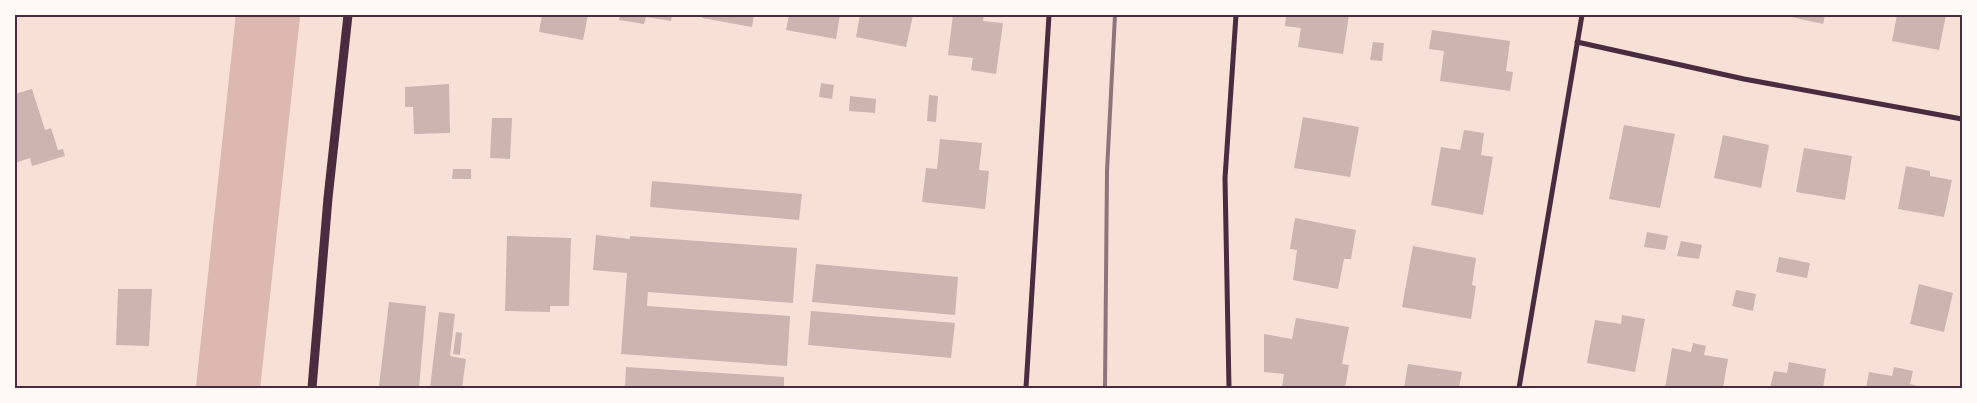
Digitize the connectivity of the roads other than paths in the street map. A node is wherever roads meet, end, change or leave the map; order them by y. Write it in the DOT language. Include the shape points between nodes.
graph roads {
  1 [pos="348,15"];
  2 [pos="1048,15"];
  3 [pos="1236,15"];
  4 [pos="1582,15"];
  5 [pos="1576,42"];
  6 [pos="1962,119"];
  7 [pos="312,388"];
  8 [pos="1026,388"];
  9 [pos="1228,388"];
  10 [pos="1519,388"];
  1 -- 7 [label="street"];
  2 -- 8 [label="street"];
  3 -- 9 [label="street" via="1225,178"];
  4 -- 5 [label="street"];
  5 -- 6 [label="street" via="1744,79"];
  5 -- 10 [label="street"];
}
